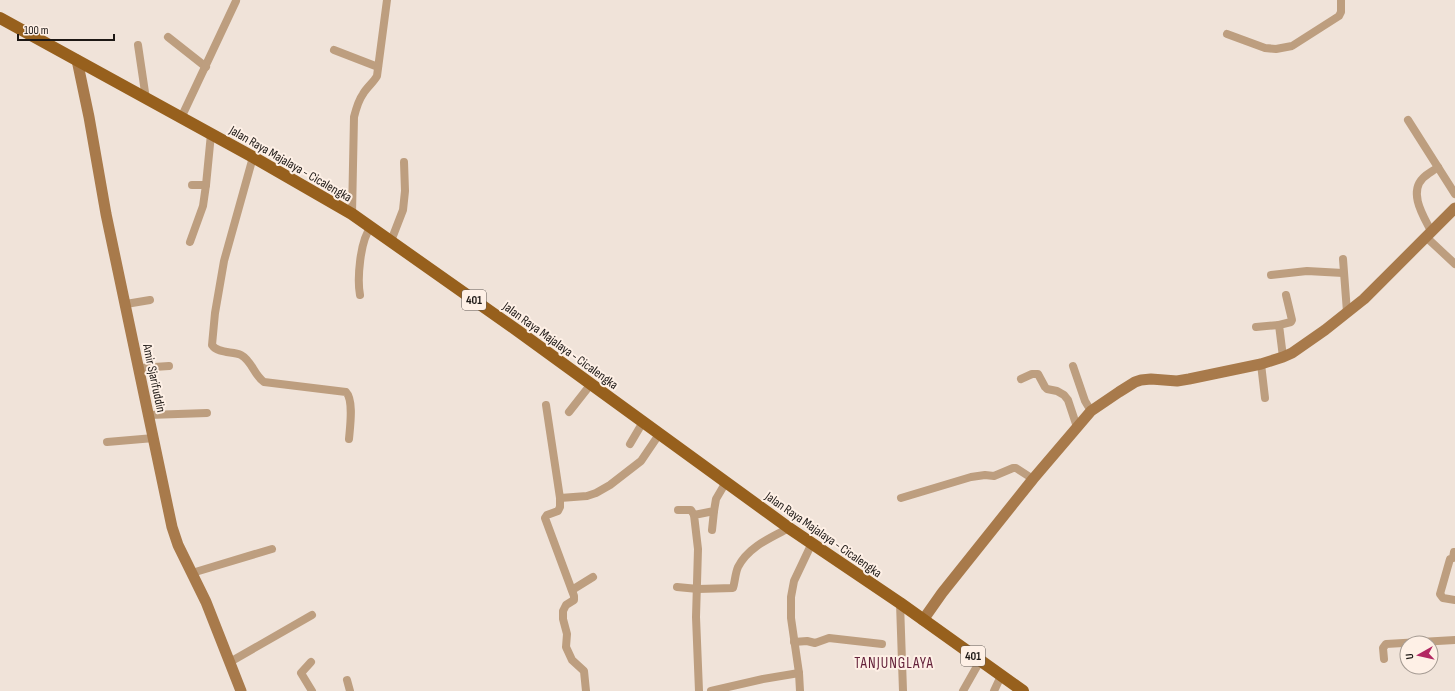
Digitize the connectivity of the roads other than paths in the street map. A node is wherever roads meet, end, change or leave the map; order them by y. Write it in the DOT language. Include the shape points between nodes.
graph roads {
  1 [pos="387,0"];
  2 [pos="1340,0"];
  3 [pos="236,1"];
  4 [pos="0,18"];
  5 [pos="1227,34"];
  6 [pos="168,37"];
  7 [pos="138,45"];
  8 [pos="334,50"];
  9 [pos="77,60"];
  10 [pos="206,67"];
  11 [pos="378,67"];
  12 [pos="146,99"];
  13 [pos="180,118"];
  14 [pos="1408,120"];
  15 [pos="211,134"];
  16 [pos="253,157"];
  17 [pos="404,162"];
  18 [pos="1438,167"];
  19 [pos="192,185"];
  20 [pos="206,186"];
  21 [pos="1455,194"];
  22 [pos="1455,208"];
  23 [pos="352,214"];
  24 [pos="371,227"];
  25 [pos="1429,234"];
  26 [pos="391,241"];
  27 [pos="190,242"];
  28 [pos="1343,258"];
  29 [pos="1455,264"];
  30 [pos="1343,273"];
  31 [pos="1271,275"];
  32 [pos="360,295"];
  33 [pos="1286,296"];
  34 [pos="150,300"];
  35 [pos="126,304"];
  36 [pos="1348,312"];
  37 [pos="1279,325"];
  38 [pos="1256,327"];
  39 [pos="1283,357"];
  40 [pos="1261,364"];
  41 [pos="169,366"];
  42 [pos="1073,366"];
  43 [pos="139,368"];
  44 [pos="1020,379"];
  45 [pos="591,384"];
  46 [pos="1265,398"];
  47 [pos="546,404"];
  48 [pos="1091,411"];
  49 [pos="569,412"];
  50 [pos="207,413"];
  51 [pos="149,415"];
  52 [pos="643,422"];
  53 [pos="1077,427"];
  54 [pos="660,433"];
  55 [pos="154,438"];
  56 [pos="349,439"];
  57 [pos="107,442"];
  58 [pos="630,444"];
  59 [pos="1033,479"];
  60 [pos="726,482"];
  61 [pos="560,498"];
  62 [pos="902,498"];
  63 [pos="678,510"];
  64 [pos="714,512"];
  65 [pos="694,515"];
  66 [pos="789,528"];
  67 [pos="712,530"];
  68 [pos="812,543"];
  69 [pos="272,549"];
  70 [pos="1454,552"];
  71 [pos="192,573"];
  72 [pos="593,577"];
  73 [pos="677,587"];
  74 [pos="698,589"];
  75 [pos="572,590"];
  76 [pos="1455,600"];
  77 [pos="900,603"];
  78 [pos="312,615"];
  79 [pos="923,620"];
  80 [pos="1455,640"];
  81 [pos="794,642"];
  82 [pos="882,644"];
  83 [pos="1384,659"];
  84 [pos="980,661"];
  85 [pos="230,662"];
  86 [pos="311,662"];
  87 [pos="799,673"];
  88 [pos="1001,676"];
  89 [pos="347,680"];
  90 [pos="731,688"];
  91 [pos="241,691"];
  92 [pos="312,691"];
  93 [pos="350,691"];
  94 [pos="586,691"];
  95 [pos="699,691"];
  96 [pos="711,691"];
  97 [pos="800,691"];
  98 [pos="903,691"];
  99 [pos="963,691"];
  100 [pos="994,691"];
  101 [pos="1023,691"];
  1 -- 11 [label="street"];
  2 -- 5 [label="street" via="1339,16 1292,46 1265,48"];
  3 -- 10 [label="street"];
  4 -- 9 [label="main road, Jalan Raya Majalaya - Cicalengka / 401"];
  6 -- 10 [label="street"];
  7 -- 12 [label="street"];
  8 -- 11 [label="street"];
  9 -- 12 [label="main road, Jalan Raya Majalaya - Cicalengka / 401"];
  9 -- 35 [label="street, Amir Sjarifuddin"];
  10 -- 13 [label="street"];
  11 -- 23 [label="street" via="377,76 363,93 354,117"];
  12 -- 13 [label="main road, Jalan Raya Majalaya - Cicalengka / 401"];
  13 -- 15 [label="main road, Jalan Raya Majalaya - Cicalengka / 401"];
  14 -- 18 [label="street"];
  15 -- 16 [label="main road, Jalan Raya Majalaya - Cicalengka / 401"];
  15 -- 20 [label="street"];
  16 -- 23 [label="main road, Jalan Raya Majalaya - Cicalengka / 401"];
  16 -- 56 [label="street" via="224,261 212,345 217,350 246,358 264,382 346,392 349,395 350,407"];
  17 -- 26 [label="street" via="403,210"];
  18 -- 21 [label="street"];
  18 -- 25 [label="street" via="1421,181 1417,196"];
  19 -- 20 [label="street"];
  20 -- 27 [label="street" via="203,206"];
  22 -- 25 [label="street"];
  23 -- 24 [label="main road, Jalan Raya Majalaya - Cicalengka / 401"];
  24 -- 26 [label="main road, Jalan Raya Majalaya - Cicalengka / 401"];
  24 -- 32 [label="street" via="365,237 359,266"];
  25 -- 29 [label="street"];
  25 -- 36 [label="street"];
  26 -- 45 [label="main road, Jalan Raya Majalaya - Cicalengka / 401"];
  28 -- 30 [label="street"];
  30 -- 31 [label="street" via="1307,271"];
  30 -- 36 [label="street"];
  33 -- 37 [label="street" via="1292,321"];
  34 -- 35 [label="street"];
  35 -- 43 [label="street, Amir Sjarifuddin"];
  36 -- 39 [label="street"];
  37 -- 38 [label="street"];
  37 -- 39 [label="street"];
  39 -- 40 [label="street"];
  40 -- 46 [label="street"];
  40 -- 48 [label="street" via="1177,381 1141,380"];
  41 -- 43 [label="street"];
  42 -- 48 [label="street"];
  43 -- 51 [label="street, Amir Sjarifuddin"];
  44 -- 53 [label="street" via="1038,374 1047,389 1061,393 1068,400"];
  45 -- 49 [label="street"];
  45 -- 52 [label="main road, Jalan Raya Majalaya - Cicalengka / 401"];
  47 -- 61 [label="street"];
  48 -- 53 [label="street"];
  50 -- 51 [label="street"];
  51 -- 55 [label="street, Amir Sjarifuddin"];
  52 -- 54 [label="main road, Jalan Raya Majalaya - Cicalengka / 401"];
  52 -- 58 [label="street"];
  53 -- 59 [label="street"];
  54 -- 60 [label="main road, Jalan Raya Majalaya - Cicalengka / 401"];
  54 -- 61 [label="street" via="641,461 610,485 587,496"];
  55 -- 57 [label="street"];
  55 -- 71 [label="street, Amir Sjarifuddin" via="172,527"];
  59 -- 62 [label="street" via="1014,468 994,476 971,477"];
  59 -- 79 [label="street"];
  60 -- 64 [label="street" via="716,499"];
  60 -- 66 [label="main road, Jalan Raya Majalaya - Cicalengka / 401"];
  61 -- 75 [label="street" via="559,510 547,515 545,520"];
  63 -- 65 [label="street" via="692,510"];
  64 -- 65 [label="street"];
  64 -- 67 [label="street"];
  65 -- 74 [label="street" via="698,549"];
  66 -- 68 [label="main road, Jalan Raya Majalaya - Cicalengka / 401"];
  66 -- 74 [label="street" via="758,544 745,557 736,572 733,588"];
  68 -- 77 [label="main road, Jalan Raya Majalaya - Cicalengka / 401"];
  68 -- 81 [label="street" via="794,581 791,597"];
  69 -- 71 [label="street"];
  70 -- 76 [label="street" via="1440,594 1443,598"];
  71 -- 85 [label="street, Amir Sjarifuddin"];
  72 -- 75 [label="street"];
  73 -- 74 [label="street"];
  74 -- 95 [label="street" via="696,617"];
  75 -- 94 [label="street" via="574,599 563,611 567,634 566,647 572,660 584,671"];
  77 -- 79 [label="main road, Jalan Raya Majalaya - Cicalengka / 401"];
  77 -- 98 [label="street"];
  78 -- 85 [label="street"];
  79 -- 84 [label="main road, Jalan Raya Majalaya - Cicalengka / 401"];
  80 -- 83 [label="street" via="1386,644 1383,648"];
  81 -- 82 [label="street" via="815,643 829,638"];
  81 -- 87 [label="street"];
  84 -- 88 [label="main road, Jalan Raya Majalaya - Cicalengka / 401"];
  84 -- 99 [label="street"];
  85 -- 91 [label="street, Amir Sjarifuddin"];
  86 -- 92 [label="street" via="301,673"];
  87 -- 90 [label="street"];
  87 -- 97 [label="street"];
  88 -- 100 [label="street"];
  88 -- 101 [label="main road, Jalan Raya Majalaya - Cicalengka / 401"];
  89 -- 93 [label="street"];
  90 -- 96 [label="street"];
}
